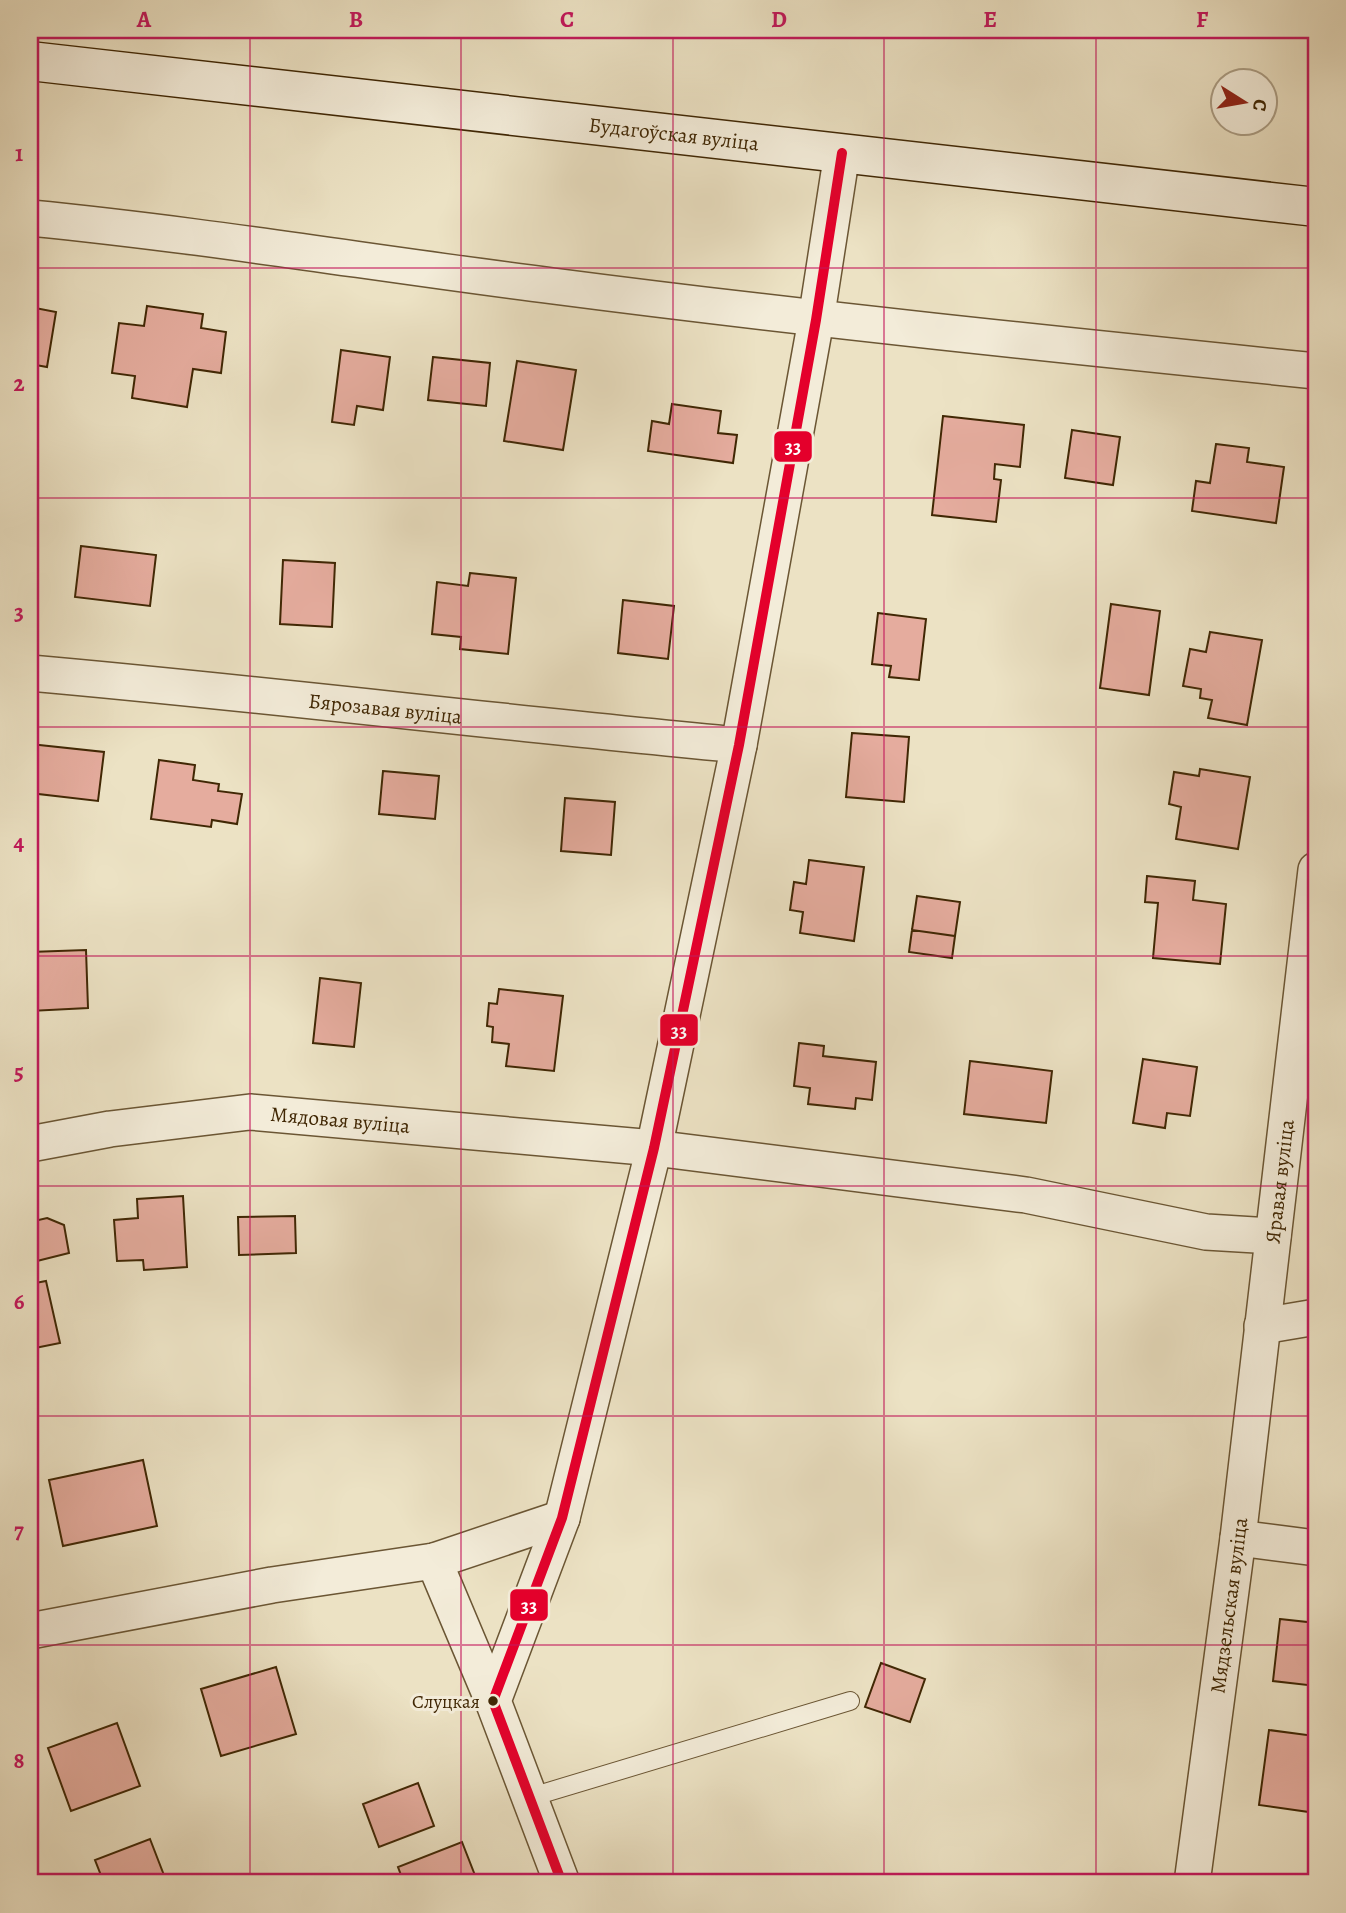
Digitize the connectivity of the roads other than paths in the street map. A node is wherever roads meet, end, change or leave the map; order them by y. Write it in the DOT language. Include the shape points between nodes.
graph roads {
  1 [pos="30,61"];
  2 [pos="842,153"];
  3 [pos="1316,207"];
  4 [pos="30,218"];
  5 [pos="816,320"];
  6 [pos="1316,371"];
  7 [pos="30,673"];
  8 [pos="739,746"];
  9 [pos="1316,870"];
  10 [pos="30,1144"];
  11 [pos="654,1148"];
  12 [pos="1273,1236"];
  13 [pos="1316,1317"];
  14 [pos="1262,1326"];
  15 [pos="562,1518"];
  16 [pos="1238,1538"];
  17 [pos="1316,1548"];
  18 [pos="435,1561"];
  19 [pos="30,1631"];
  20 [pos="493,1701"];
  21 [pos="850,1701"];
  22 [pos="528,1798"];
  23 [pos="562,1883"];
  24 [pos="1192,1883"];
  1 -- 2 [label="street, Будагоўская вуліца"];
  2 -- 3 [label="street, Будагоўская вуліца"];
  2 -- 5 [label="street"];
  4 -- 5 [label="street" via="146,229"];
  5 -- 6 [label="street"];
  5 -- 8 [label="street"];
  7 -- 8 [label="street, Бярозавая вуліца" via="250,692"];
  8 -- 11 [label="street"];
  9 -- 12 [label="street, Яравая вуліца"];
  10 -- 11 [label="street, Мядовая вуліца" via="250,1112"];
  11 -- 12 [label="street, Мядовая вуліца" via="1026,1195 1206,1232"];
  11 -- 15 [label="street"];
  12 -- 14 [label="street, Яравая вуліца"];
  13 -- 14 [label="street"];
  14 -- 16 [label="street, Мядзельская вуліца"];
  15 -- 18 [label="street"];
  15 -- 20 [label="street"];
  16 -- 17 [label="street"];
  16 -- 24 [label="street, Мядзельская вуліца"];
  18 -- 19 [label="street" via="272,1585"];
  18 -- 20 [label="street"];
  20 -- 22 [label="street"];
  21 -- 22 [label="lane"];
  22 -- 23 [label="street"];
}
